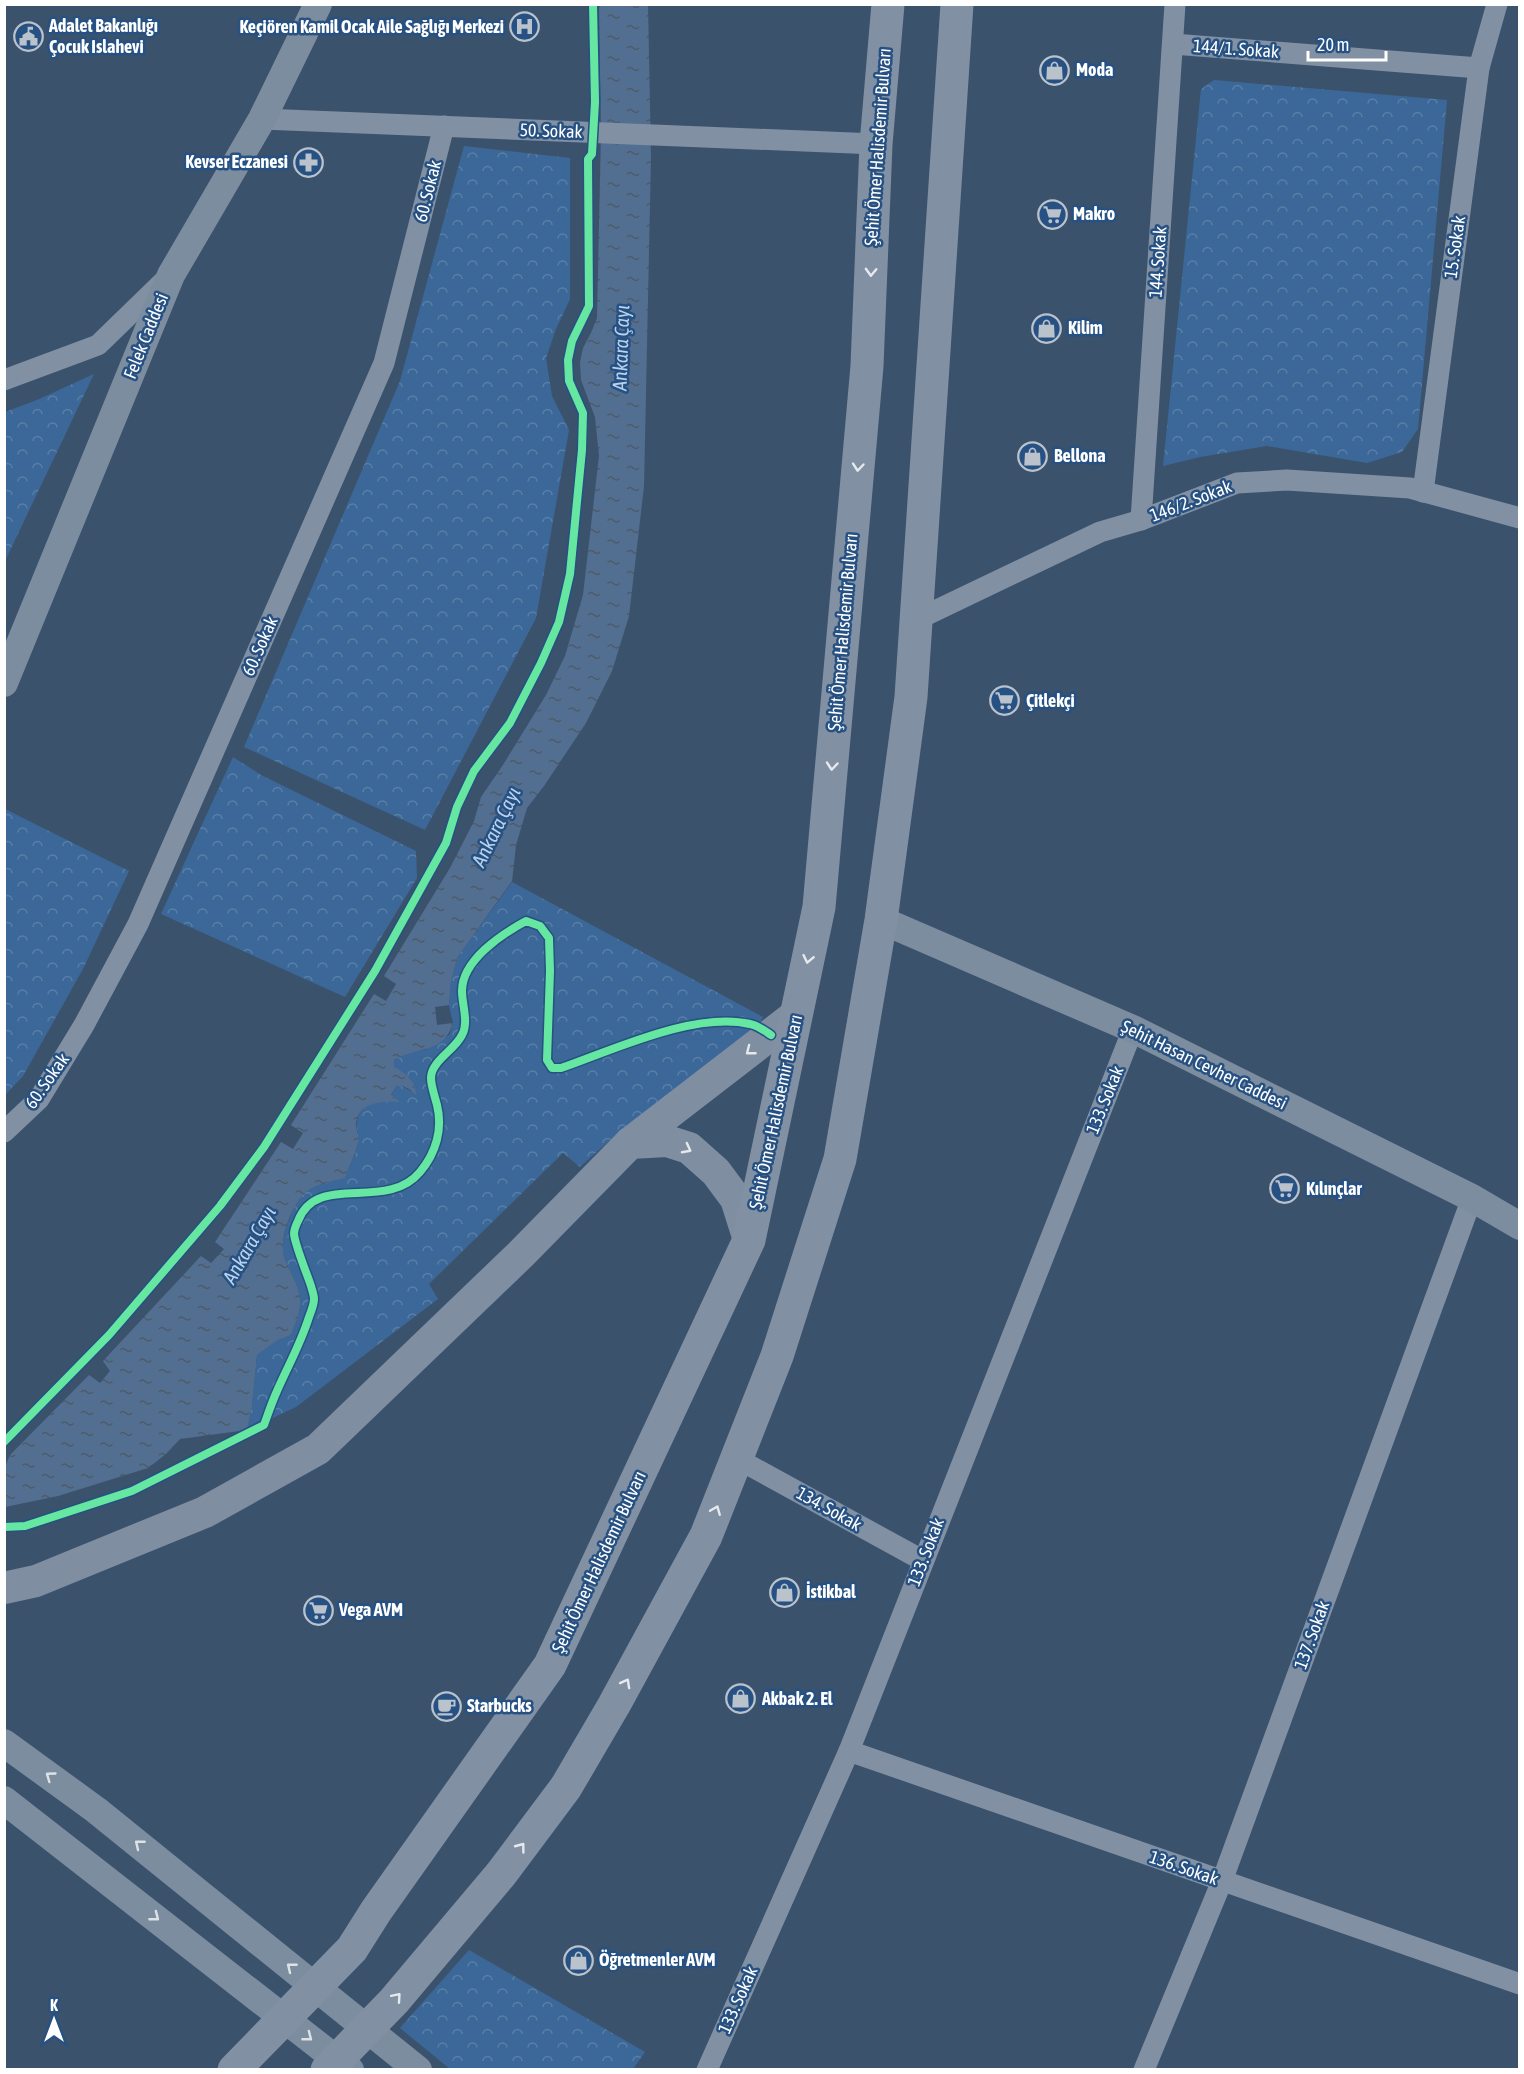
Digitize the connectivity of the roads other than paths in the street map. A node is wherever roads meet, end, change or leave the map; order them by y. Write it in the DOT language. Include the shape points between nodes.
graph roads {
  1 [pos="318,4"];
  2 [pos="888,4"];
  3 [pos="957,4"];
  4 [pos="1175,4"];
  5 [pos="1497,4"];
  6 [pos="1173,44"];
  7 [pos="1479,68"];
  8 [pos="262,119"];
  9 [pos="444,126"];
  10 [pos="876,144"];
  11 [pos="171,275"];
  12 [pos="4,380"];
  13 [pos="1423,492"];
  14 [pos="1520,518"];
  15 [pos="1141,520"];
  16 [pos="916,620"];
  17 [pos="4,683"];
  18 [pos="881,920"];
  19 [pos="796,1015"];
  20 [pos="1133,1029"];
  21 [pos="4,1132"];
  22 [pos="630,1143"];
  23 [pos="1472,1198"];
  24 [pos="1520,1226"];
  25 [pos="749,1240"];
  26 [pos="736,1458"];
  27 [pos="922,1560"];
  28 [pos="36,1581"];
  29 [pos="4,1588"];
  30 [pos="4,1611"];
  31 [pos="4,1743"];
  32 [pos="849,1751"];
  33 [pos="4,1800"];
  34 [pos="1222,1881"];
  35 [pos="1520,1984"];
  36 [pos="234,2070"];
  37 [pos="327,2070"];
  38 [pos="350,2070"];
  39 [pos="418,2070"];
  40 [pos="706,2070"];
  41 [pos="1144,2070"];
  1 -- 8 [label="street, Felek Caddesi"];
  2 -- 10 [label="highway, Şehit Ömer Halisdemir Bulvarı"];
  3 -- 16 [label="highway"];
  4 -- 6 [label="street, 144. Sokak"];
  5 -- 7 [label="street, 15. Sokak"];
  6 -- 7 [label="street, 144/1. Sokak"];
  6 -- 15 [label="street, 144. Sokak"];
  7 -- 13 [label="street, 15. Sokak"];
  8 -- 9 [label="street, 50. Sokak"];
  8 -- 11 [label="street, Felek Caddesi"];
  9 -- 10 [label="street, 50. Sokak"];
  9 -- 21 [label="street, 60. Sokak" via="384,363 138,924 84,1025 39,1098"];
  10 -- 19 [label="highway, Şehit Ömer Halisdemir Bulvarı, one-way" via="867,366 819,907"];
  11 -- 12 [label="street" via="98,345"];
  11 -- 17 [label="street, Felek Caddesi"];
  13 -- 14 [label="street, 146/2. Sokak"];
  13 -- 15 [label="street, 146/2. Sokak" via="1287,480 1237,483"];
  15 -- 16 [label="street, 146/2. Sokak" via="1100,532"];
  16 -- 18 [label="highway" via="911,697"];
  18 -- 20 [label="street, Şehit Hasan Cevher Caddesi"];
  18 -- 26 [label="highway" via="840,1159 777,1356"];
  19 -- 22 [label="main road, one-way"];
  19 -- 25 [label="highway, Şehit Ömer Halisdemir Bulvarı"];
  20 -- 23 [label="street, Şehit Hasan Cevher Caddesi"];
  20 -- 27 [label="street, 133. Sokak"];
  22 -- 25 [label="main road, one-way" via="667,1141 689,1148 716,1172 736,1199"];
  22 -- 28 [label="main road" via="513,1263 318,1449 205,1512"];
  23 -- 24 [label="street, Şehit Hasan Cevher Caddesi"];
  23 -- 34 [label="street, 137. Sokak"];
  25 -- 36 [label="highway, Şehit Ömer Halisdemir Bulvarı" via="550,1665 352,1948"];
  26 -- 27 [label="street, 134. Sokak"];
  37 -- 26 [label="highway, one-way" via="394,2001 501,1874 566,1787 706,1536"];
  27 -- 32 [label="street, 133. Sokak"];
  28 -- 29 [label="main road"];
  28 -- 30 [label="main road"];
  39 -- 31 [label="street, one-way" via="96,1810"];
  32 -- 34 [label="street, 136. Sokak"];
  32 -- 40 [label="street, 133. Sokak"];
  33 -- 38 [label="street, one-way"];
  34 -- 35 [label="street, 136. Sokak"];
  34 -- 41 [label="street, 137. Sokak"];
}
